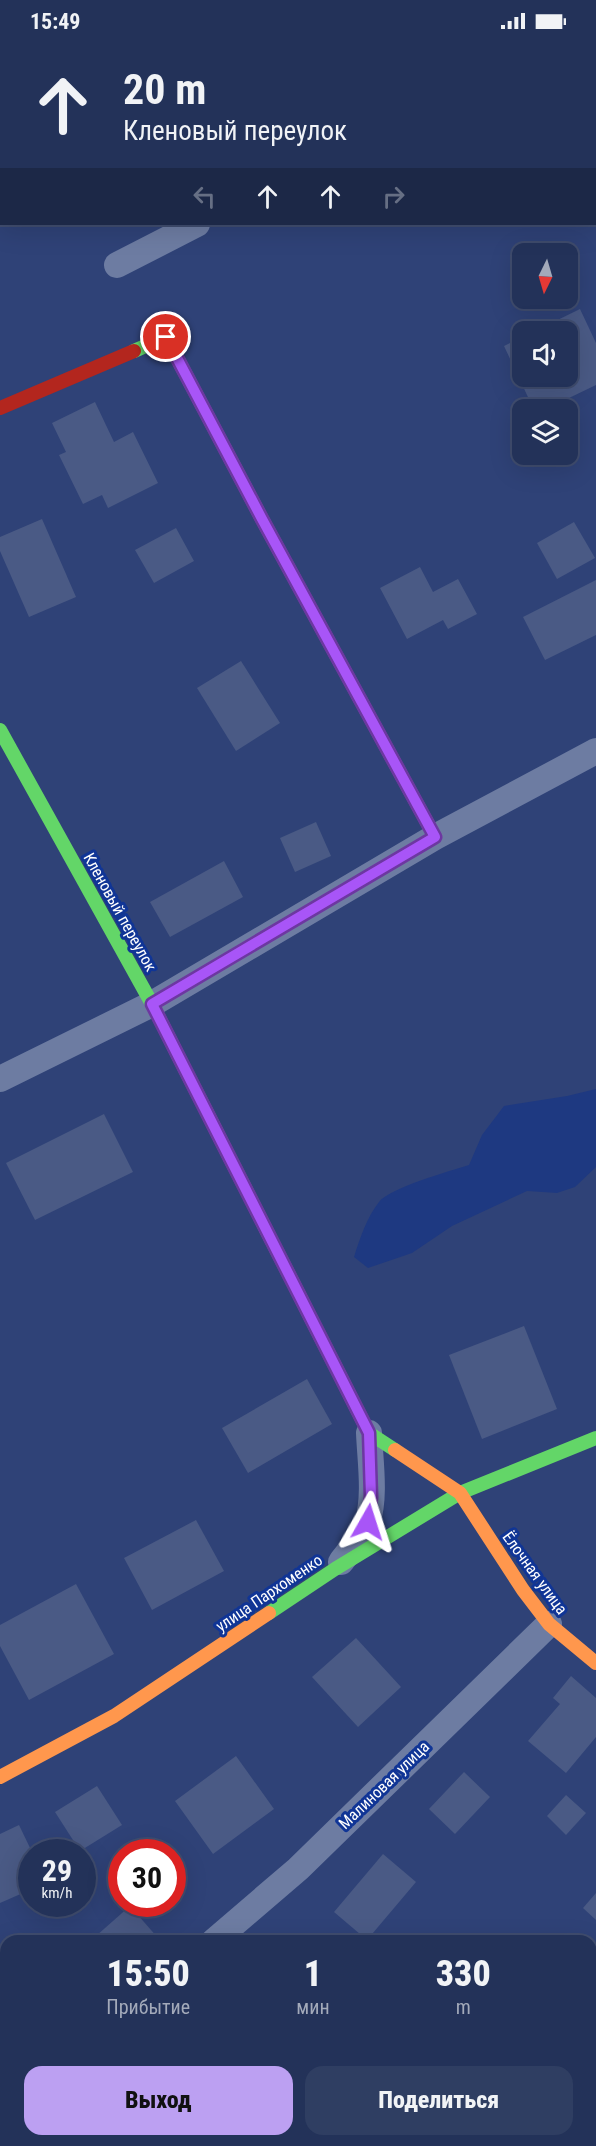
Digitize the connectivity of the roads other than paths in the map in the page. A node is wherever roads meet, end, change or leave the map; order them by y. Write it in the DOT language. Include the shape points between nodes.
graph roads {
  1 [pos="195,225"];
  2 [pos="117,265"];
  3 [pos="0,408"];
  4 [pos="2,738"];
  5 [pos="596,752"];
  6 [pos="435,837"];
  7 [pos="152,1004"];
  8 [pos="0,1078"];
  9 [pos="369,1433"];
  10 [pos="596,1438"];
  11 [pos="460,1492"];
  12 [pos="335,1569"];
  13 [pos="549,1624"];
  14 [pos="596,1663"];
  15 [pos="0,1777"];
  16 [pos="221,1935"];
  1 -- 2 [label="street"];
  3 -- 6 [label="street" via="166,337"];
  4 -- 7 [label="street, Кленовый переулок"];
  5 -- 6 [label="street"];
  6 -- 7 [label="street"];
  7 -- 8 [label="street"];
  7 -- 9 [label="street, Кленовый переулок"];
  9 -- 11 [label="street"];
  9 -- 12 [label="street" via="368,1522"];
  10 -- 11 [label="street, улица Пархоменко"];
  11 -- 12 [label="street, улица Пархоменко"];
  11 -- 13 [label="street, Ёлочная улица"];
  12 -- 15 [label="street, улица Пархоменко" via="114,1716"];
  13 -- 14 [label="street, Ёлочная улица"];
  13 -- 16 [label="street, Малиновая улица" via="298,1869"];
}
